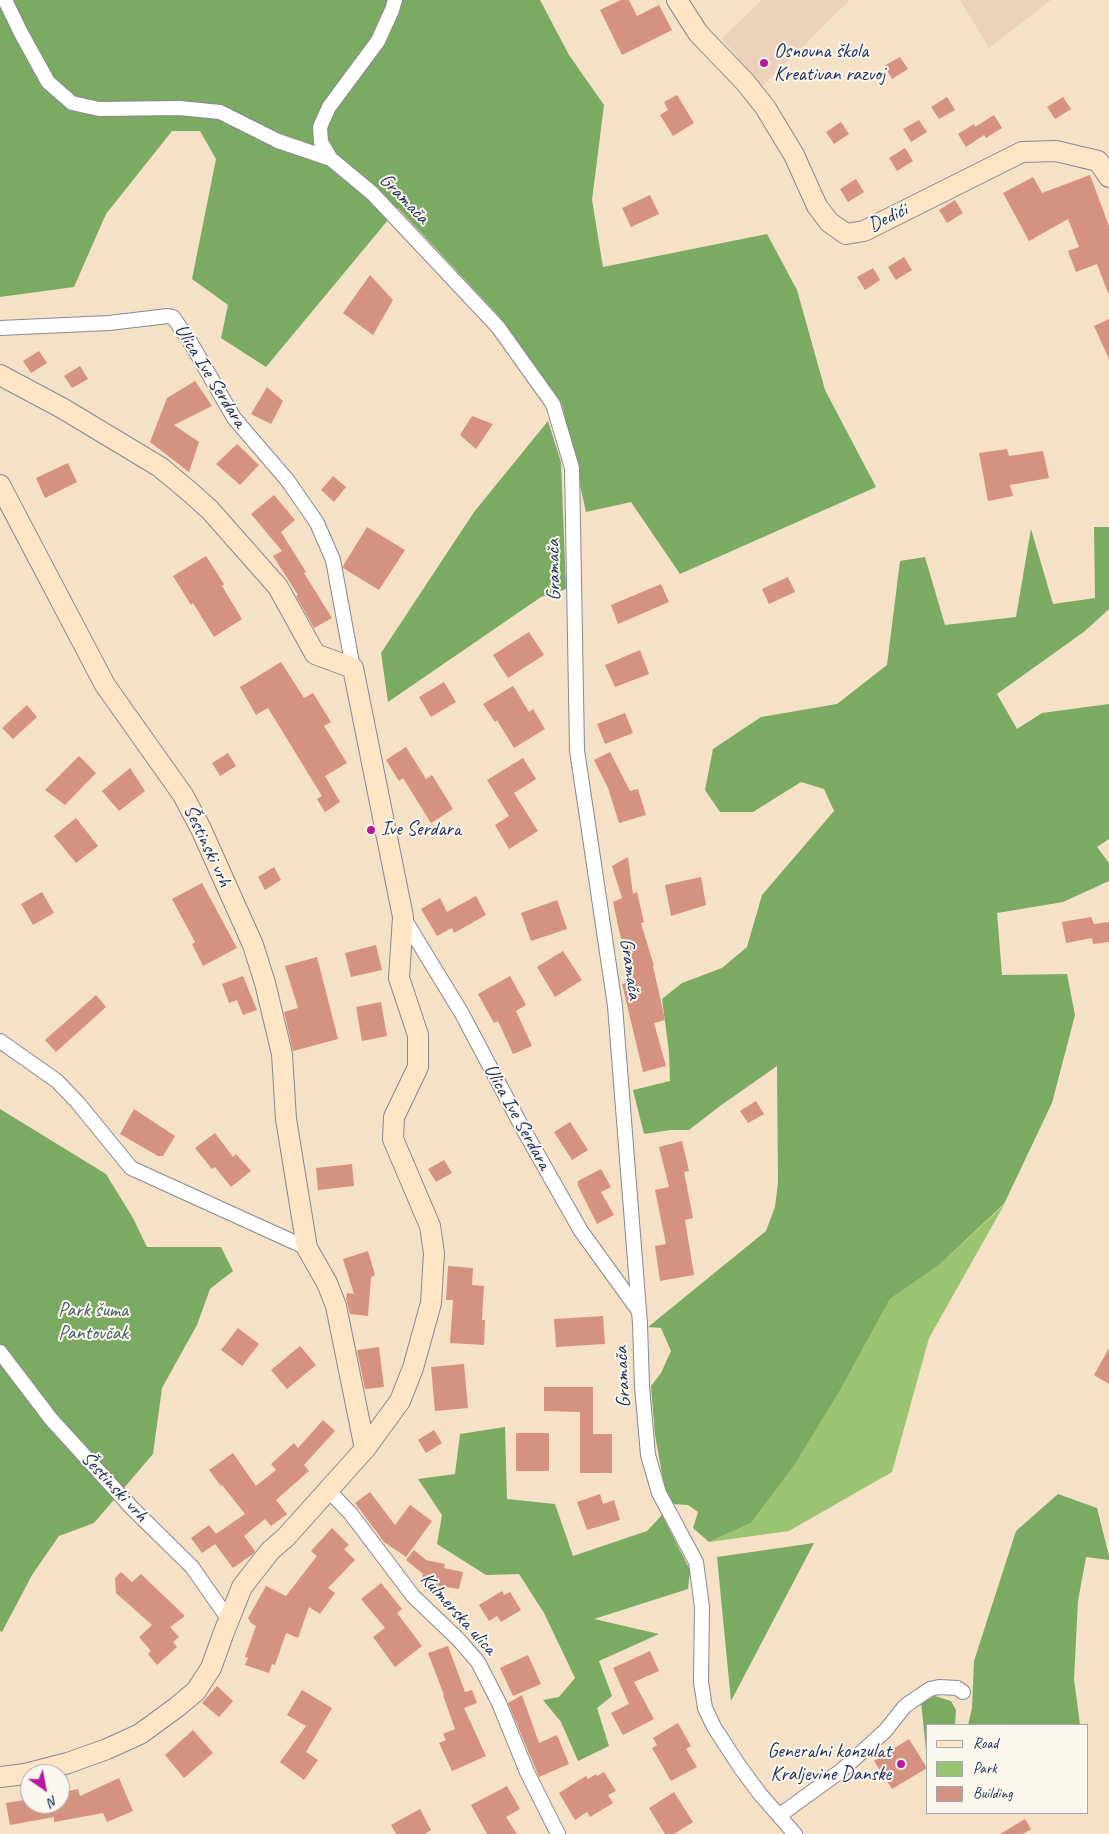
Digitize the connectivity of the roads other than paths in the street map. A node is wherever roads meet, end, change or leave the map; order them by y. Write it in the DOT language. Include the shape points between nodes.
graph roads {
  1 [pos="5,0"];
  2 [pos="394,0"];
  3 [pos="677,0"];
  4 [pos="331,159"];
  5 [pos="1109,178"];
  6 [pos="0,328"];
  7 [pos="0,375"];
  8 [pos="0,485"];
  9 [pos="353,668"];
  10 [pos="403,918"];
  11 [pos="0,1041"];
  12 [pos="307,1248"];
  13 [pos="639,1310"];
  14 [pos="0,1352"];
  15 [pos="366,1449"];
  16 [pos="329,1491"];
  17 [pos="229,1620"];
  18 [pos="964,1692"];
  19 [pos="0,1777"];
  20 [pos="780,1816"];
  21 [pos="558,1834"];
  22 [pos="795,1834"];
  1 -- 4 [label="street, Gramača" via="48,82 72,103 99,109 179,108 220,112 278,141"];
  2 -- 4 [label="street, Gramača" via="378,40 329,107 320,127 321,142"];
  3 -- 5 [label="street, Dedići" via="698,33 765,107 794,155 817,206 829,222 846,234 864,231 1022,152 1056,151 1098,161"];
  4 -- 13 [label="street, Gramača" via="372,193 498,327 553,404 572,468 577,750 616,1006"];
  6 -- 9 [label="street, Ulica Ive Serdara" via="173,317 234,418 288,481 317,523 333,560"];
  7 -- 9 [label="street" via="160,467 210,510 278,587 315,654"];
  8 -- 12 [label="street, Šestinski vrh" via="105,684 183,795 253,945 266,983 282,1054 286,1119"];
  9 -- 10 [label="street, Ulica Ive Serdara"];
  10 -- 13 [label="street, Ulica Ive Serdara" via="460,1012 581,1232"];
  10 -- 15 [label="street, Ulica Ive Serdara" via="399,978 418,1035 419,1054 418,1067 394,1117 393,1139 430,1226 434,1241 434,1274 431,1303 413,1368 400,1400"];
  11 -- 12 [label="street" via="57,1081 131,1168"];
  12 -- 15 [label="street, Šestinski vrh" via="336,1306"];
  13 -- 20 [label="street, Gramača" via="642,1386 650,1461 660,1493 691,1549 698,1573 702,1620 701,1682 705,1708 740,1767"];
  14 -- 17 [label="street, Šestinski vrh" via="51,1419 192,1568"];
  15 -- 16 [label="street, Ulica Ive Serdara"];
  16 -- 17 [label="street" via="253,1572 242,1588"];
  16 -- 21 [label="street, Kulmerska ulica" via="413,1596 478,1662"];
  17 -- 19 [label="street" via="211,1668 196,1691 140,1734 68,1763"];
  18 -- 20 [label="street" via="957,1688 938,1687 918,1697 905,1706 842,1770"];
  20 -- 22 [label="street, Gramača"];
}
